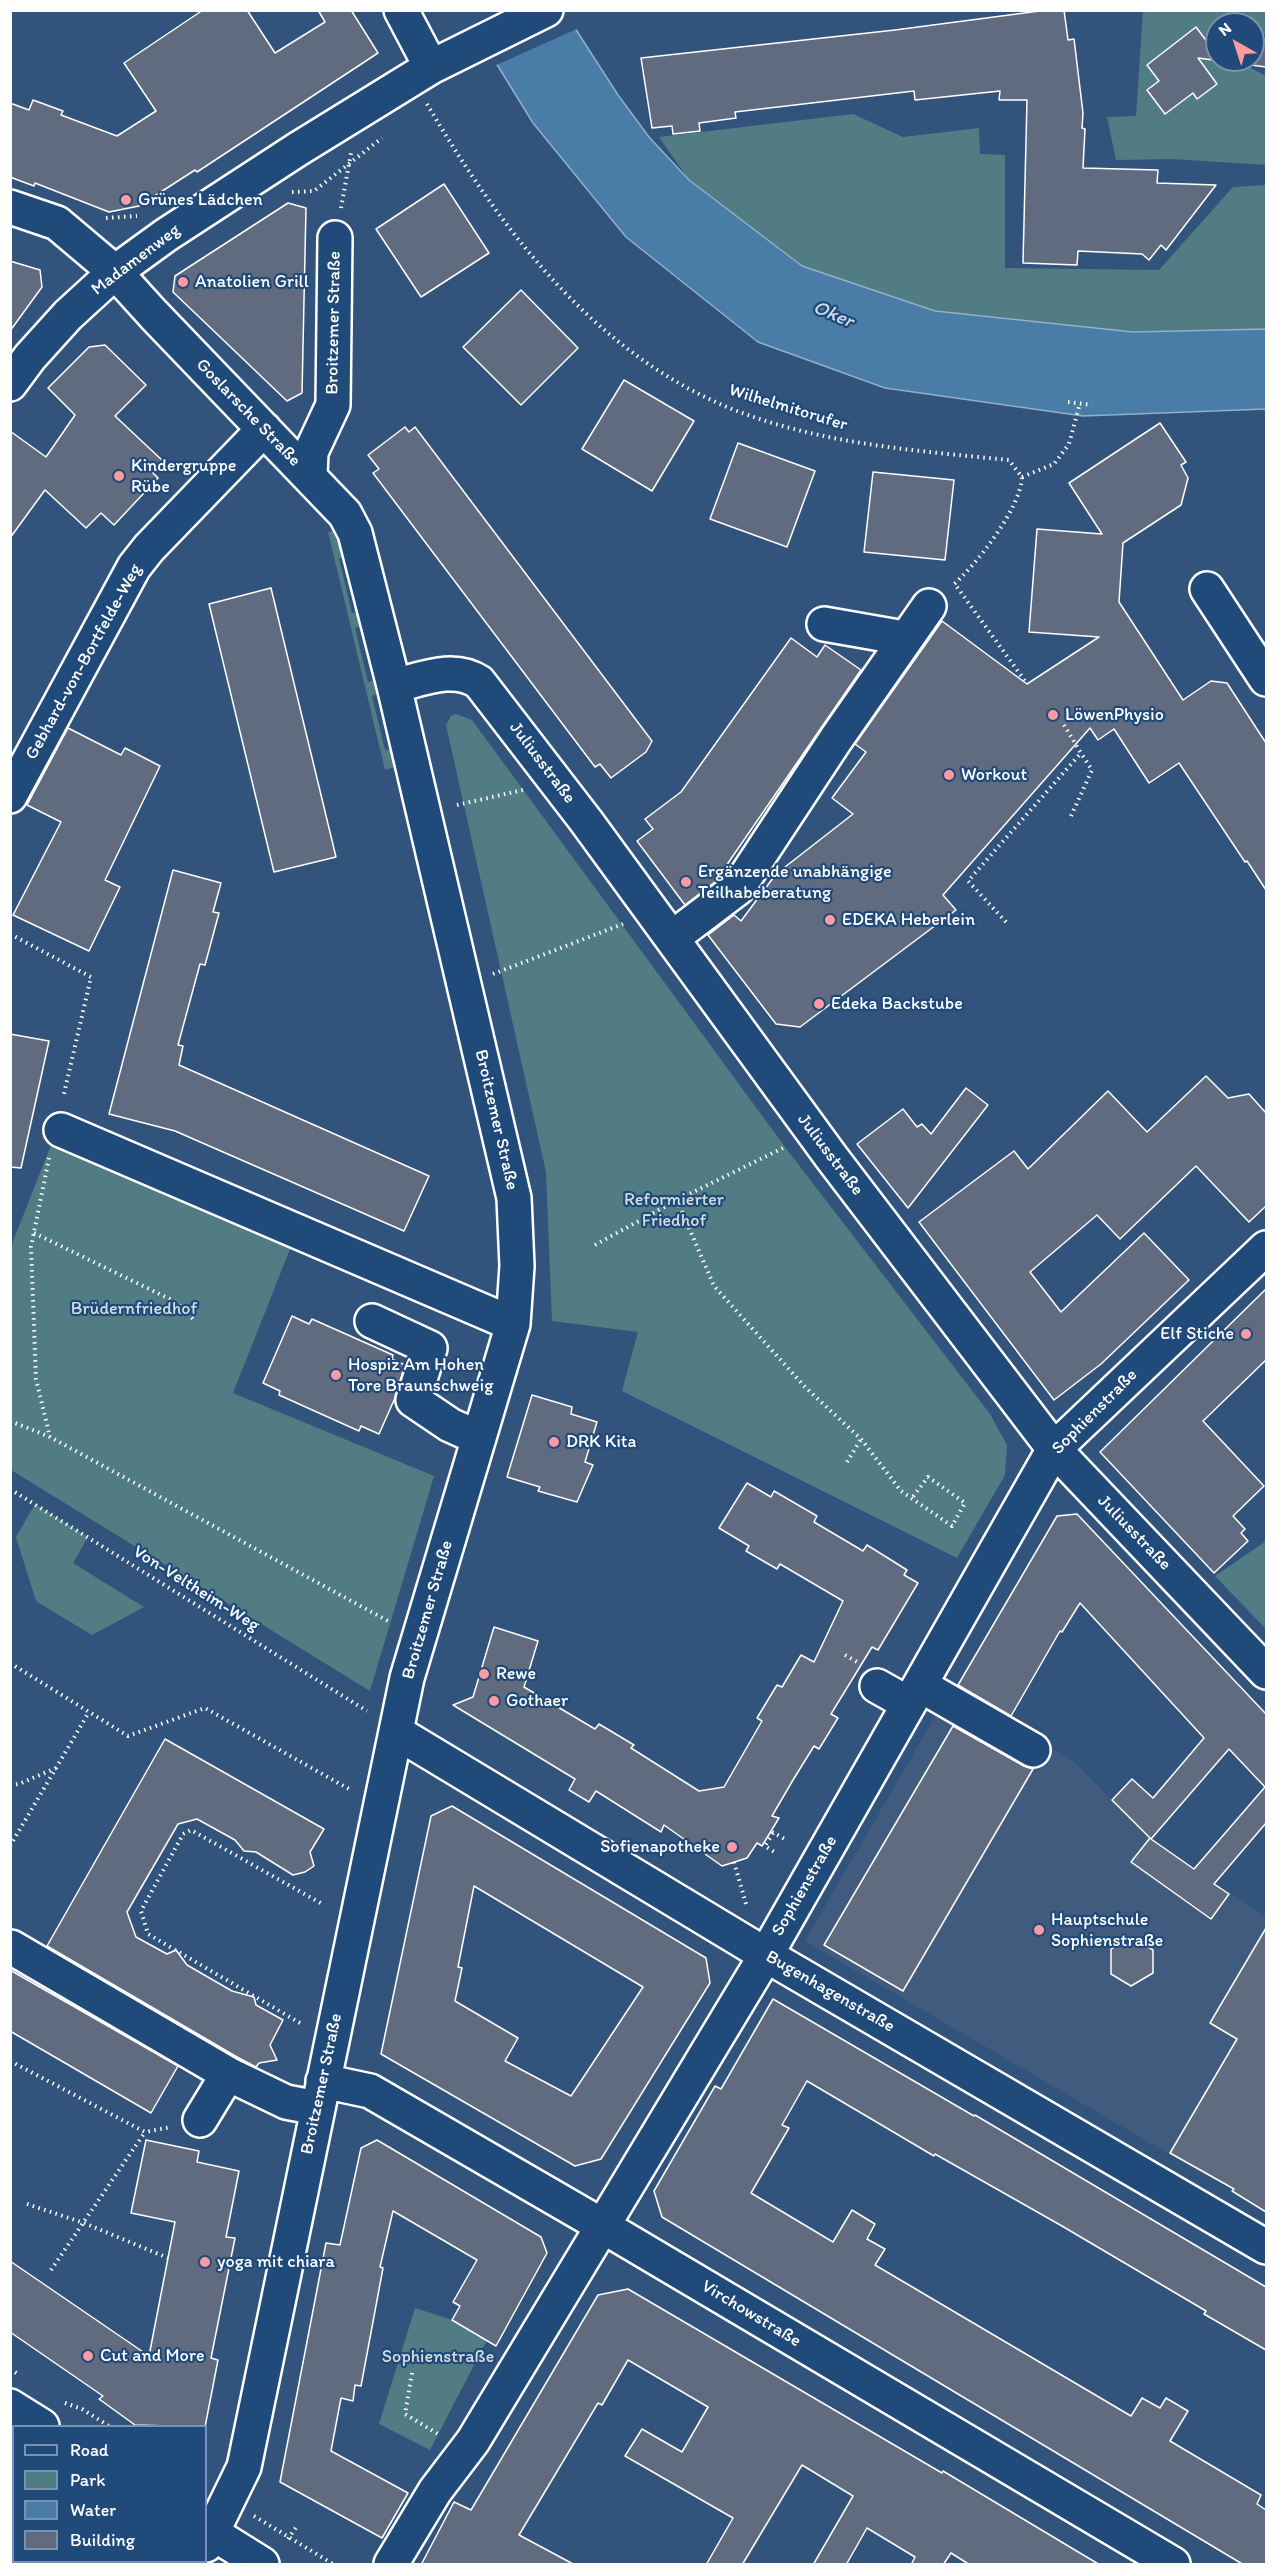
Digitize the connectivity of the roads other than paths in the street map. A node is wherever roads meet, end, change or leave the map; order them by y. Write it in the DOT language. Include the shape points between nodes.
graph roads {
  1 [pos="400,10"];
  2 [pos="546,10"];
  3 [pos="422,72"];
  4 [pos="10,207"];
  5 [pos="335,238"];
  6 [pos="115,272"];
  7 [pos="10,384"];
  8 [pos="264,429"];
  9 [pos="310,476"];
  10 [pos="1207,589"];
  11 [pos="929,606"];
  12 [pos="824,624"];
  13 [pos="904,638"];
  14 [pos="1266,679"];
  15 [pos="394,686"];
  16 [pos="10,796"];
  17 [pos="672,938"];
  18 [pos="58,1130"];
  19 [pos="1266,1248"];
  20 [pos="372,1321"];
  21 [pos="513,1324"];
  22 [pos="479,1438"];
  23 [pos="1054,1449"];
  24 [pos="1266,1672"];
  25 [pos="877,1686"];
  26 [pos="914,1694"];
  27 [pos="396,1732"];
  28 [pos="1033,1750"];
  29 [pos="11,1947"];
  30 [pos="766,1955"];
  31 [pos="228,2074"];
  32 [pos="320,2095"];
  33 [pos="200,2120"];
  34 [pos="603,2226"];
  35 [pos="1266,2247"];
  36 [pos="10,2406"];
  37 [pos="39,2425"];
  38 [pos="208,2536"];
  39 [pos="262,2565"];
  40 [pos="391,2565"];
  41 [pos="1173,2565"];
  1 -- 3 [label="street"];
  2 -- 3 [label="street, Madamenweg"];
  3 -- 6 [label="street, Madamenweg" via="347,135 258,174"];
  4 -- 6 [label="street, Goslarsche Straße" via="57,223"];
  5 -- 9 [label="street, Broitzemer Straße" via="333,405 311,452"];
  6 -- 7 [label="street, Madamenweg" via="61,323"];
  6 -- 8 [label="street, Goslarsche Straße"];
  8 -- 9 [label="street, Goslarsche Straße"];
  8 -- 16 [label="street, Gebhard-von-Bortfelde-Weg" via="134,567"];
  9 -- 15 [label="street, Goslarsche Straße" via="345,514 355,533"];
  10 -- 14 [label="street"];
  11 -- 13 [label="street"];
  12 -- 13 [label="street"];
  13 -- 17 [label="street" via="738,888"];
  15 -- 17 [label="street, Juliusstraße" via="458,673 479,682"];
  15 -- 21 [label="street, Broitzemer Straße" via="514,1198 517,1266"];
  17 -- 23 [label="street, Juliusstraße" via="825,1148"];
  18 -- 21 [label="street"];
  19 -- 23 [label="street, Sophienstraße"];
  20 -- 22 [label="street" via="430,1348 413,1400 450,1425"];
  21 -- 22 [label="street, Broitzemer Straße"];
  22 -- 27 [label="street, Broitzemer Straße" via="407,1678"];
  23 -- 24 [label="street, Juliusstraße"];
  23 -- 26 [label="street, Sophienstraße"];
  25 -- 26 [label="street"];
  26 -- 28 [label="street"];
  26 -- 30 [label="street, Sophienstraße"];
  27 -- 30 [label="street, Bugenhagenstraße"];
  27 -- 32 [label="street, Broitzemer Straße"];
  29 -- 31 [label="street, Virchowstraße"];
  30 -- 34 [label="street, Sophienstraße"];
  30 -- 35 [label="street, Bugenhagenstraße"];
  31 -- 32 [label="street, Virchowstraße" via="286,2102"];
  31 -- 33 [label="street"];
  32 -- 34 [label="street, Virchowstraße" via="370,2091"];
  32 -- 38 [label="street, Broitzemer Straße" via="244,2467"];
  34 -- 40 [label="street, Sophienstraße" via="473,2441 435,2491"];
  34 -- 41 [label="street, Virchowstraße"];
  36 -- 37 [label="street"];
  38 -- 39 [label="street"];
}
